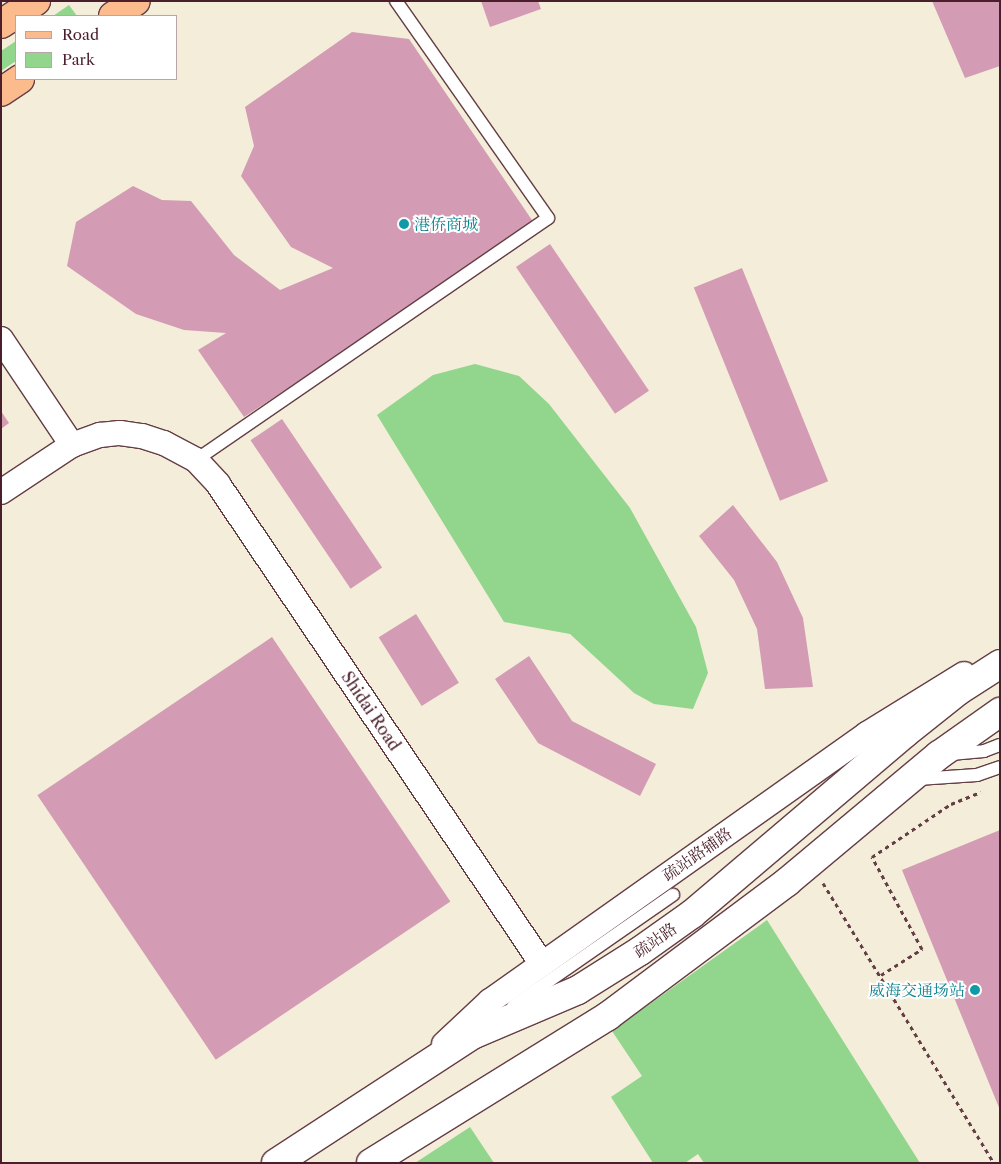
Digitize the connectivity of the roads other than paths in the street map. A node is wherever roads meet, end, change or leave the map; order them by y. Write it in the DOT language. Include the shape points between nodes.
graph roads {
  1 [pos="36,1"];
  2 [pos="136,1"];
  3 [pos="396,1"];
  4 [pos="115,15"];
  5 [pos="1,24"];
  6 [pos="19,80"];
  7 [pos="1,92"];
  8 [pos="1,339"];
  9 [pos="72,445"];
  10 [pos="196,460"];
  11 [pos="1,492"];
  12 [pos="1000,658"];
  13 [pos="1000,664"];
  14 [pos="1000,712"];
  15 [pos="1000,745"];
  16 [pos="939,755"];
  17 [pos="1000,767"];
  18 [pos="910,779"];
  19 [pos="673,895"];
  20 [pos="542,964"];
  21 [pos="472,1035"];
  22 [pos="411,1073"];
  23 [pos="276,1163"];
  24 [pos="371,1163"];
  1 -- 5 [label="main road"];
  2 -- 4 [label="main road"];
  3 -- 10 [label="lane" via="548,218"];
  6 -- 7 [label="main road"];
  8 -- 9 [label="street"];
  9 -- 10 [label="street, Shidai Road" via="120,433 164,443"];
  9 -- 11 [label="street, Shidai Road"];
  10 -- 20 [label="street, Shidai Road" via="218,484"];
  12 -- 20 [label="street, 疏站路辅路" via="970,670 867,734"];
  13 -- 21 [label="street, 疏站路" via="958,691 904,734 692,914 640,951 578,990"];
  14 -- 16 [label="street, 疏站路"];
  15 -- 16 [label="lane" via="984,751"];
  16 -- 18 [label="street, 疏站路"];
  17 -- 18 [label="lane" via="977,775"];
  18 -- 24 [label="street, 疏站路" via="811,863 608,1016"];
  19 -- 21 [label="lane"];
  20 -- 22 [label="street, 疏站路辅路" via="490,1001"];
  21 -- 22 [label="street, 疏站路"];
  22 -- 23 [label="street, 疏站路"];
}
